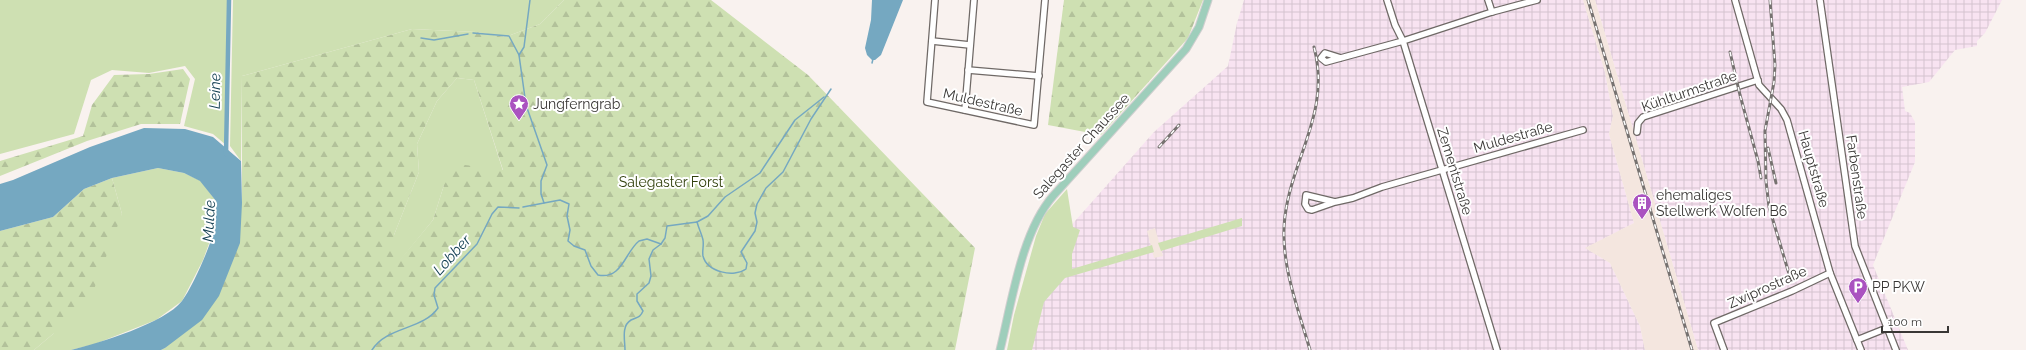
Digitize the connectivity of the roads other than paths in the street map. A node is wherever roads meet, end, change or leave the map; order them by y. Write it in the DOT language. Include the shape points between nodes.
graph roads {
  1 [pos="935,0"];
  2 [pos="974,0"];
  3 [pos="1045,0"];
  4 [pos="1208,0"];
  5 [pos="1387,0"];
  6 [pos="1488,0"];
  7 [pos="1537,0"];
  8 [pos="1735,0"];
  9 [pos="1820,0"];
  10 [pos="1492,12"];
  11 [pos="1403,41"];
  12 [pos="932,42"];
  13 [pos="970,45"];
  14 [pos="1341,58"];
  15 [pos="968,70"];
  16 [pos="1038,76"];
  17 [pos="1758,80"];
  18 [pos="966,110"];
  19 [pos="1583,130"];
  20 [pos="1637,132"];
  21 [pos="1443,170"];
  22 [pos="1335,202"];
  23 [pos="1830,272"];
  24 [pos="1887,328"];
  25 [pos="1857,340"];
  26 [pos="1000,350"];
  27 [pos="1497,350"];
  28 [pos="1724,350"];
  29 [pos="1861,350"];
  30 [pos="1896,350"];
  1 -- 12 [label="street"];
  2 -- 13 [label="street"];
  3 -- 16 [label="street"];
  4 -- 26 [label="main road, Salegaster Chaussee" via="1199,27 1190,43 1046,204 1033,227 1024,252"];
  5 -- 11 [label="street, Zementstraße"];
  6 -- 10 [label="street"];
  7 -- 10 [label="street"];
  8 -- 17 [label="street, Hauptstraße"];
  9 -- 24 [label="street, Farbenstraße" via="1855,246"];
  10 -- 11 [label="street"];
  11 -- 14 [label="street"];
  11 -- 21 [label="street, Zementstraße"];
  12 -- 13 [label="street"];
  12 -- 18 [label="street, Muldestraße" via="927,102"];
  13 -- 15 [label="street"];
  15 -- 16 [label="street"];
  15 -- 18 [label="street"];
  16 -- 18 [label="street, Muldestraße" via="1034,126"];
  17 -- 20 [label="street, Kühlturmstraße" via="1643,117 1638,123"];
  17 -- 23 [label="street, Hauptstraße" via="1759,85 1784,112 1787,120"];
  19 -- 21 [label="street, Muldestraße"];
  21 -- 22 [label="street, Muldestraße"];
  21 -- 27 [label="street, Zementstraße"];
  22 -- 22 [label="street, Muldestraße" via="1306,195 1305,200 1308,209 1312,210"];
  23 -- 25 [label="street, Hauptstraße"];
  23 -- 28 [label="street, Zwiprostraße" via="1792,291 1714,323"];
  24 -- 25 [label="street"];
  24 -- 30 [label="street, Farbenstraße"];
  25 -- 29 [label="street, Hauptstraße"];
}
